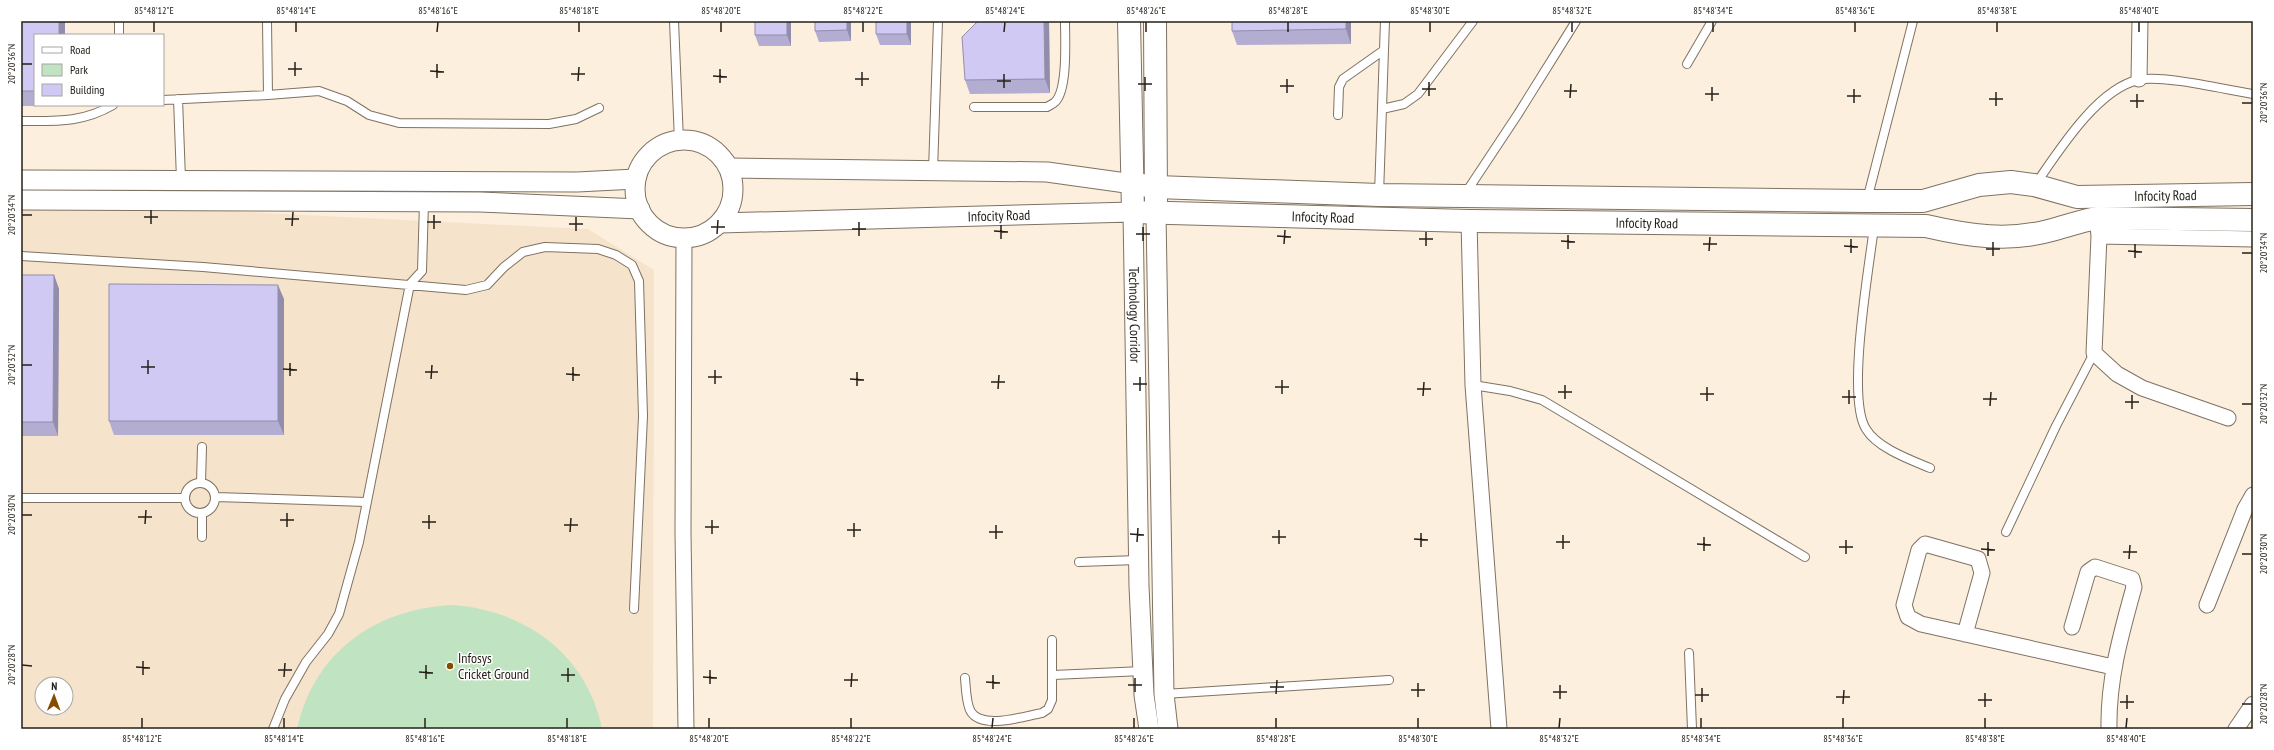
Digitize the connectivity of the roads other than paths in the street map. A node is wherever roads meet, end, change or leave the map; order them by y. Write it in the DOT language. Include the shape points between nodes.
graph roads {
  1 [pos="119,21"];
  2 [pos="266,21"];
  3 [pos="674,21"];
  4 [pos="938,21"];
  5 [pos="1065,21"];
  6 [pos="1129,21"];
  7 [pos="1155,21"];
  8 [pos="1384,21"];
  9 [pos="1473,21"];
  10 [pos="1576,21"];
  11 [pos="1712,21"];
  12 [pos="1913,21"];
  13 [pos="2140,21"];
  14 [pos="119,34"];
  15 [pos="1384,50"];
  16 [pos="1687,64"];
  17 [pos="2139,79"];
  18 [pos="2253,94"];
  19 [pos="268,95"];
  20 [pos="178,99"];
  21 [pos="164,100"];
  22 [pos="111,106"];
  23 [pos="974,107"];
  24 [pos="598,108"];
  25 [pos="1382,109"];
  26 [pos="1338,115"];
  27 [pos="21,121"];
  28 [pos="679,141"];
  29 [pos="729,168"];
  30 [pos="933,171"];
  31 [pos="181,179"];
  32 [pos="21,180"];
  33 [pos="636,180"];
  34 [pos="1133,184"];
  35 [pos="2034,185"];
  36 [pos="1157,187"];
  37 [pos="2253,194"];
  38 [pos="1379,195"];
  39 [pos="1463,196"];
  40 [pos="2077,197"];
  41 [pos="21,200"];
  42 [pos="1867,201"];
  43 [pos="1923,201"];
  44 [pos="424,202"];
  45 [pos="640,209"];
  46 [pos="1133,212"];
  47 [pos="1156,214"];
  48 [pos="2253,220"];
  49 [pos="1469,221"];
  50 [pos="720,223"];
  51 [pos="2092,225"];
  52 [pos="1874,226"];
  53 [pos="1926,226"];
  54 [pos="684,238"];
  55 [pos="2253,239"];
  56 [pos="21,256"];
  57 [pos="410,284"];
  58 [pos="2094,353"];
  59 [pos="1473,385"];
  60 [pos="2228,418"];
  61 [pos="202,447"];
  62 [pos="1930,468"];
  63 [pos="201,483"];
  64 [pos="2253,495"];
  65 [pos="215,497"];
  66 [pos="21,498"];
  67 [pos="185,498"];
  68 [pos="366,502"];
  69 [pos="2249,512"];
  70 [pos="202,513"];
  71 [pos="2006,532"];
  72 [pos="202,537"];
  73 [pos="1805,557"];
  74 [pos="1139,560"];
  75 [pos="1079,562"];
  76 [pos="2207,605"];
  77 [pos="634,608"];
  78 [pos="2072,627"];
  79 [pos="1965,634"];
  80 [pos="1052,640"];
  81 [pos="1689,653"];
  82 [pos="2113,667"];
  83 [pos="1143,671"];
  84 [pos="1053,675"];
  85 [pos="965,678"];
  86 [pos="1389,680"];
  87 [pos="1164,694"];
  88 [pos="2253,704"];
  89 [pos="273,729"];
  90 [pos="686,729"];
  91 [pos="1149,729"];
  92 [pos="1168,729"];
  93 [pos="1499,729"];
  94 [pos="1692,729"];
  95 [pos="2109,729"];
  96 [pos="2236,729"];
  1 -- 14 [label="lane"];
  2 -- 19 [label="lane"];
  3 -- 28 [label="lane"];
  4 -- 30 [label="lane"];
  5 -- 23 [label="lane" via="1064,68 1056,102 1047,107"];
  6 -- 34 [label="main road, Technology Corridor"];
  7 -- 36 [label="main road"];
  8 -- 15 [label="lane"];
  9 -- 25 [label="lane" via="1418,94 1404,104"];
  10 -- 39 [label="lane"];
  11 -- 16 [label="lane"];
  12 -- 42 [label="lane"];
  13 -- 17 [label="street"];
  15 -- 25 [label="lane"];
  15 -- 26 [label="lane" via="1343,79 1339,87"];
  17 -- 18 [label="lane" via="2159,79"];
  17 -- 35 [label="lane" via="2126,84 2100,102 2073,130"];
  19 -- 20 [label="lane"];
  19 -- 24 [label="lane" via="319,91 347,101 369,115 399,123 549,124 576,119"];
  20 -- 21 [label="lane"];
  20 -- 31 [label="lane"];
  22 -- 27 [label="lane" via="95,115 61,121"];
  25 -- 38 [label="lane"];
  28 -- 29 [label="street" via="698,142 711,148 721,156"];
  28 -- 33 [label="street" via="661,146 651,153 641,165"];
  29 -- 30 [label="street, Infocity Road"];
  29 -- 50 [label="street" via="733,182 733,197"];
  30 -- 34 [label="street, Infocity Road" via="1047,172"];
  31 -- 32 [label="street"];
  31 -- 33 [label="street" via="577,182"];
  33 -- 45 [label="street" via="636,195"];
  34 -- 36 [label="main road, Infocity Road"];
  34 -- 46 [label="main road, Technology Corridor"];
  35 -- 40 [label="main road, Infocity Road"];
  35 -- 43 [label="main road, Infocity Road" via="2011,182 1980,185"];
  36 -- 38 [label="main road, Infocity Road"];
  36 -- 47 [label="main road"];
  37 -- 40 [label="main road, Infocity Road"];
  38 -- 39 [label="main road, Infocity Road"];
  39 -- 42 [label="main road, Infocity Road"];
  40 -- 51 [label="main road"];
  41 -- 44 [label="street"];
  42 -- 43 [label="main road, Infocity Road"];
  43 -- 53 [label="main road" via="1921,213"];
  44 -- 45 [label="street"];
  44 -- 57 [label="lane" via="422,271"];
  45 -- 54 [label="street" via="648,222 658,230"];
  46 -- 47 [label="main road, Infocity Road"];
  46 -- 50 [label="street, Infocity Road"];
  46 -- 74 [label="street, Technology Corridor"];
  47 -- 49 [label="main road, Infocity Road"];
  47 -- 87 [label="street"];
  48 -- 51 [label="main road, Infocity Road"];
  49 -- 52 [label="main road, Infocity Road"];
  49 -- 59 [label="street"];
  50 -- 54 [label="street" via="709,231"];
  51 -- 53 [label="main road, Infocity Road" via="1992,238"];
  51 -- 55 [label="street"];
  51 -- 58 [label="street"];
  52 -- 53 [label="main road, Infocity Road"];
  52 -- 62 [label="lane" via="1860,345 1858,410 1866,430 1891,451"];
  54 -- 90 [label="street" via="683,533"];
  56 -- 57 [label="lane" via="203,267"];
  57 -- 68 [label="lane"];
  57 -- 77 [label="lane" via="466,290 487,285 523,252 545,247 598,249 616,255 632,265 639,281 643,416"];
  58 -- 60 [label="street" via="2116,374 2142,388"];
  58 -- 71 [label="lane"];
  59 -- 73 [label="lane" via="1542,400"];
  59 -- 93 [label="street"];
  61 -- 63 [label="lane"];
  63 -- 65 [label="lane" via="208,486"];
  63 -- 67 [label="lane" via="190,487"];
  64 -- 69 [label="street"];
  65 -- 68 [label="lane"];
  65 -- 70 [label="lane" via="211,508"];
  66 -- 67 [label="lane"];
  67 -- 70 [label="lane" via="188,507"];
  68 -- 89 [label="lane" via="339,614 328,634 306,662 285,699"];
  69 -- 76 [label="street"];
  70 -- 72 [label="lane"];
  74 -- 75 [label="lane"];
  74 -- 83 [label="street, Technology Corridor"];
  78 -- 82 [label="street" via="2091,568 2132,579 2134,587"];
  79 -- 79 [label="street" via="1982,573 1978,559 1925,544 1919,550 1904,605 1908,617 1920,624"];
  79 -- 82 [label="street"];
  80 -- 84 [label="lane"];
  81 -- 94 [label="lane"];
  82 -- 95 [label="street"];
  83 -- 84 [label="lane"];
  83 -- 91 [label="street, Technology Corridor"];
  84 -- 85 [label="lane" via="1052,700 1048,709 1042,713 995,721 984,721 970,711"];
  86 -- 87 [label="lane"];
  87 -- 92 [label="street"];
  88 -- 96 [label="street"];
}
